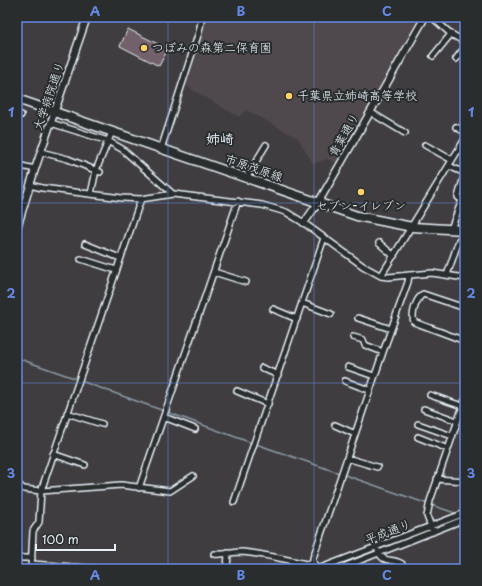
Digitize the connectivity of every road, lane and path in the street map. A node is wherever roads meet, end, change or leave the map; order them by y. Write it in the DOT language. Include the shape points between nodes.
graph roads {
  1 [pos="87,17"];
  2 [pos="202,17"];
  3 [pos="425,17"];
  4 [pos="432,17"];
  5 [pos="451,34"];
  6 [pos="465,42"];
  7 [pos="465,47"];
  8 [pos="433,56"];
  9 [pos="456,58"];
  10 [pos="17,99"];
  11 [pos="55,112"];
  12 [pos="370,112"];
  13 [pos="51,123"];
  14 [pos="456,127"];
  15 [pos="112,132"];
  16 [pos="465,132"];
  17 [pos="405,133"];
  18 [pos="465,139"];
  19 [pos="108,141"];
  20 [pos="266,145"];
  21 [pos="425,146"];
  22 [pos="161,149"];
  23 [pos="41,152"];
  24 [pos="452,160"];
  25 [pos="17,165"];
  26 [pos="449,166"];
  27 [pos="35,169"];
  28 [pos="98,171"];
  29 [pos="465,173"];
  30 [pos="246,178"];
  31 [pos="30,185"];
  32 [pos="91,194"];
  33 [pos="173,194"];
  34 [pos="141,198"];
  35 [pos="238,201"];
  36 [pos="318,203"];
  37 [pos="304,223"];
  38 [pos="412,227"];
  39 [pos="17,228"];
  40 [pos="451,229"];
  41 [pos="465,230"];
  42 [pos="324,238"];
  43 [pos="459,240"];
  44 [pos="379,243"];
  45 [pos="85,244"];
  46 [pos="394,256"];
  47 [pos="120,258"];
  48 [pos="81,259"];
  49 [pos="116,270"];
  50 [pos="214,272"];
  51 [pos="409,275"];
  52 [pos="447,275"];
  53 [pos="381,276"];
  54 [pos="465,278"];
  55 [pos="246,282"];
  56 [pos="302,303"];
  57 [pos="465,308"];
  58 [pos="273,309"];
  59 [pos="332,314"];
  60 [pos="358,318"];
  61 [pos="297,319"];
  62 [pos="391,329"];
  63 [pos="353,337"];
  64 [pos="465,341"];
  65 [pos="382,352"];
  66 [pos="348,367"];
  67 [pos="262,368"];
  68 [pos="278,375"];
  69 [pos="374,376"];
  70 [pos="345,381"];
  71 [pos="369,390"];
  72 [pos="237,391"];
  73 [pos="430,395"];
  74 [pos="465,400"];
  75 [pos="268,404"];
  76 [pos="464,406"];
  77 [pos="424,409"];
  78 [pos="68,413"];
  79 [pos="164,417"];
  80 [pos="457,421"];
  81 [pos="102,424"];
  82 [pos="418,424"];
  83 [pos="335,425"];
  84 [pos="196,428"];
  85 [pos="355,434"];
  86 [pos="452,436"];
  87 [pos="418,437"];
  88 [pos="448,449"];
  89 [pos="53,454"];
  90 [pos="347,458"];
  91 [pos="85,465"];
  92 [pos="377,467"];
  93 [pos="193,476"];
  94 [pos="437,479"];
  95 [pos="465,481"];
  96 [pos="17,484"];
  97 [pos="139,488"];
  98 [pos="41,491"];
  99 [pos="234,502"];
  100 [pos="465,513"];
  101 [pos="465,519"];
  102 [pos="430,526"];
  103 [pos="433,532"];
  104 [pos="377,547"];
  105 [pos="228,553"];
  106 [pos="379,553"];
  107 [pos="214,554"];
  108 [pos="17,558"];
  109 [pos="313,562"];
  110 [pos="32,564"];
  111 [pos="99,569"];
  112 [pos="227,569"];
  113 [pos="318,569"];
  114 [pos="338,569"];
  115 [pos="402,569"];
  1 -- 11 [label="street, 大学病院通り"];
  2 -- 22 [label="street"];
  3 -- 12 [label="street, 青葉通り"];
  4 -- 5 [label="street"];
  5 -- 6 [label="street"];
  5 -- 8 [label="street"];
  7 -- 9 [label="street"];
  10 -- 11 [label="main road, 市原茂原線"];
  11 -- 13 [label="street, 大学病院通り"];
  11 -- 15 [label="main road, 市原茂原線"];
  12 -- 17 [label="street"];
  12 -- 36 [label="street, 青葉通り"];
  13 -- 19 [label="street"];
  13 -- 23 [label="street, 大学病院通り"];
  14 -- 16 [label="street"];
  15 -- 19 [label="street"];
  15 -- 22 [label="main road, 市原茂原線"];
  18 -- 24 [label="street"];
  19 -- 28 [label="street"];
  19 -- 33 [label="street" via="122,149"];
  20 -- 30 [label="street"];
  21 -- 24 [label="street"];
  22 -- 30 [label="main road, 市原茂原線"];
  23 -- 27 [label="street, 大学病院通り"];
  23 -- 28 [label="street"];
  24 -- 26 [label="street"];
  25 -- 27 [label="street"];
  26 -- 29 [label="street"];
  26 -- 38 [label="street"];
  27 -- 31 [label="street, 大学病院通り"];
  28 -- 32 [label="street"];
  29 -- 40 [label="street" via="458,197 462,200"];
  30 -- 36 [label="main road, 市原茂原線"];
  31 -- 32 [label="street"];
  31 -- 39 [label="street, 大学病院通り"];
  32 -- 34 [label="street"];
  33 -- 34 [label="street"];
  33 -- 35 [label="street"];
  34 -- 47 [label="street"];
  35 -- 37 [label="street" via="286,212"];
  35 -- 50 [label="street"];
  36 -- 37 [label="street, 青葉通り"];
  36 -- 38 [label="main road, 市原茂原線" via="358,216"];
  37 -- 42 [label="street"];
  38 -- 40 [label="main road, 市原茂原線"];
  38 -- 46 [label="street"];
  40 -- 41 [label="main road, 市原茂原線"];
  42 -- 53 [label="street"];
  42 -- 56 [label="street"];
  43 -- 52 [label="street"];
  44 -- 46 [label="street"];
  45 -- 47 [label="street"];
  46 -- 53 [label="street"];
  47 -- 49 [label="street"];
  48 -- 49 [label="street"];
  49 -- 78 [label="street"];
  50 -- 55 [label="street"];
  50 -- 79 [label="street"];
  51 -- 52 [label="street"];
  51 -- 53 [label="street"];
  51 -- 62 [label="street"];
  52 -- 54 [label="street"];
  56 -- 59 [label="street"];
  56 -- 61 [label="street"];
  57 -- 64 [label="street" via="423,294 418,298 412,317 414,322"];
  58 -- 61 [label="street"];
  60 -- 62 [label="street"];
  61 -- 68 [label="street"];
  62 -- 65 [label="street"];
  63 -- 65 [label="street" via="364,340 365,345"];
  65 -- 69 [label="street"];
  66 -- 69 [label="street"];
  67 -- 68 [label="street"];
  68 -- 75 [label="street"];
  69 -- 71 [label="street"];
  70 -- 71 [label="street"];
  71 -- 85 [label="street"];
  72 -- 75 [label="street"];
  73 -- 76 [label="street"];
  74 -- 76 [label="street"];
  75 -- 99 [label="street"];
  76 -- 80 [label="street"];
  77 -- 80 [label="street"];
  78 -- 81 [label="street"];
  78 -- 89 [label="street"];
  79 -- 84 [label="street"];
  79 -- 97 [label="street"];
  80 -- 86 [label="street"];
  82 -- 86 [label="street"];
  83 -- 85 [label="street"];
  85 -- 90 [label="street"];
  86 -- 88 [label="street"];
  87 -- 88 [label="street"];
  88 -- 94 [label="street"];
  89 -- 91 [label="street"];
  89 -- 98 [label="street"];
  90 -- 92 [label="street"];
  90 -- 109 [label="street"];
  93 -- 97 [label="street" via="170,491"];
  94 -- 95 [label="street"];
  94 -- 102 [label="street" via="427,516"];
  96 -- 98 [label="street" via="24,489"];
  97 -- 98 [label="street" via="121,485"];
  98 -- 110 [label="street" via="39,522 33,531"];
  100 -- 102 [label="street, 平成通り"];
  101 -- 103 [label="street, 平成通り"];
  102 -- 103 [label="street"];
  102 -- 104 [label="street, 平成通り"];
  103 -- 106 [label="street, 平成通り"];
  104 -- 106 [label="street"];
  104 -- 113 [label="street, 平成通り"];
  105 -- 107 [label="street"];
  105 -- 109 [label="street" via="241,552 306,564"];
  105 -- 112 [label="street"];
  106 -- 114 [label="street, 平成通り"];
  106 -- 115 [label="street" via="384,560 402,564"];
  108 -- 110 [label="street"];
  109 -- 113 [label="street"];
  110 -- 111 [label="street"];
}
